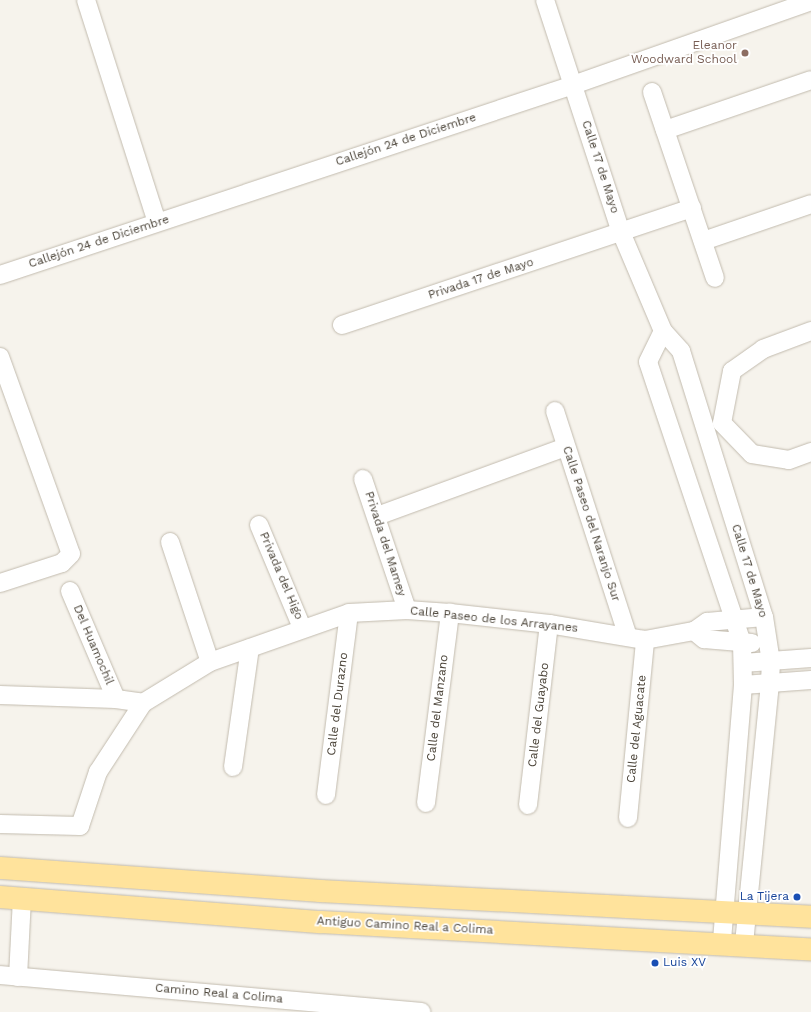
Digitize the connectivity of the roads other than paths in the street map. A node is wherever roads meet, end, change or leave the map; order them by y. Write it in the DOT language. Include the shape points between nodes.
graph roads {
  1 [pos="86,0"];
  2 [pos="545,0"];
  3 [pos="811,1"];
  4 [pos="811,80"];
  5 [pos="573,85"];
  6 [pos="652,92"];
  7 [pos="665,130"];
  8 [pos="811,204"];
  9 [pos="692,208"];
  10 [pos="157,222"];
  11 [pos="621,232"];
  12 [pos="703,241"];
  13 [pos="0,275"];
  14 [pos="716,278"];
  15 [pos="342,325"];
  16 [pos="663,331"];
  17 [pos="811,331"];
  18 [pos="0,357"];
  19 [pos="555,411"];
  20 [pos="722,423"];
  21 [pos="705,430"];
  22 [pos="566,447"];
  23 [pos="811,452"];
  24 [pos="363,479"];
  25 [pos="376,516"];
  26 [pos="259,525"];
  27 [pos="170,542"];
  28 [pos="0,582"];
  29 [pos="70,590"];
  30 [pos="407,610"];
  31 [pos="349,613"];
  32 [pos="450,613"];
  33 [pos="764,616"];
  34 [pos="734,618"];
  35 [pos="550,624"];
  36 [pos="302,628"];
  37 [pos="694,631"];
  38 [pos="637,639"];
  39 [pos="742,643"];
  40 [pos="767,643"];
  41 [pos="250,648"];
  42 [pos="811,658"];
  43 [pos="210,662"];
  44 [pos="771,662"];
  45 [pos="743,663"];
  46 [pos="811,680"];
  47 [pos="770,683"];
  48 [pos="743,685"];
  49 [pos="1,691"];
  50 [pos="116,699"];
  51 [pos="143,704"];
  52 [pos="233,767"];
  53 [pos="326,795"];
  54 [pos="426,803"];
  55 [pos="528,805"];
  56 [pos="628,818"];
  57 [pos="0,824"];
  58 [pos="0,868"];
  59 [pos="0,897"];
  60 [pos="22,899"];
  61 [pos="746,913"];
  62 [pos="724,914"];
  63 [pos="811,917"];
  64 [pos="722,943"];
  65 [pos="744,944"];
  66 [pos="811,949"];
  67 [pos="0,975"];
  68 [pos="18,977"];
  69 [pos="421,1012"];
  1 -- 10 [label="street"];
  2 -- 5 [label="street, Calle 17 de Mayo"];
  3 -- 5 [label="street, Callejón 24 de Diciembre"];
  4 -- 7 [label="street"];
  5 -- 10 [label="street, Callejón 24 de Diciembre"];
  5 -- 11 [label="street, Calle 17 de Mayo"];
  6 -- 7 [label="street"];
  7 -- 9 [label="street"];
  8 -- 12 [label="street"];
  9 -- 11 [label="street, Privada 17 de Mayo"];
  9 -- 12 [label="street"];
  10 -- 13 [label="street, Callejón 24 de Diciembre"];
  11 -- 15 [label="street, Privada 17 de Mayo"];
  11 -- 16 [label="street, Calle 17 de Mayo"];
  12 -- 14 [label="street"];
  16 -- 21 [label="street, Calle 17 de Mayo" via="681,351"];
  16 -- 34 [label="street" via="648,362"];
  17 -- 20 [label="street" via="763,349 732,371"];
  18 -- 28 [label="street" via="71,554 62,563"];
  19 -- 22 [label="street, Calle Paseo del Naranjo Sur"];
  20 -- 21 [label="street"];
  20 -- 23 [label="street" via="752,454 789,460"];
  21 -- 33 [label="street, Calle 17 de Mayo"];
  22 -- 25 [label="street"];
  22 -- 38 [label="street, Calle Paseo del Naranjo Sur"];
  24 -- 25 [label="street, Privada del Mamey"];
  25 -- 30 [label="street, Privada del Mamey"];
  26 -- 36 [label="street, Privada del Higo"];
  27 -- 43 [label="street"];
  29 -- 50 [label="street, Del Huamochil"];
  30 -- 31 [label="street, Calle Paseo de los Arrayanes"];
  30 -- 32 [label="street, Calle Paseo de los Arrayanes"];
  31 -- 36 [label="street, Calle Paseo de los Arrayanes"];
  31 -- 53 [label="street, Calle del Durazno"];
  32 -- 35 [label="street, Calle Paseo de los Arrayanes"];
  32 -- 54 [label="street, Calle del Manzano"];
  33 -- 34 [label="street, Calle Paseo de los Arrayanes"];
  33 -- 40 [label="street, Calle 17 de Mayo"];
  34 -- 37 [label="street, Calle Paseo de los Arrayanes" via="707,622"];
  34 -- 39 [label="street"];
  35 -- 38 [label="street, Calle Paseo de los Arrayanes"];
  35 -- 55 [label="street, Calle del Guayabo"];
  36 -- 41 [label="street, Calle Paseo de los Arrayanes"];
  37 -- 38 [label="street, Calle Paseo de los Arrayanes"];
  37 -- 39 [label="street" via="704,640"];
  38 -- 56 [label="street, Calle del Aguacate"];
  39 -- 40 [label="street"];
  39 -- 45 [label="street"];
  40 -- 44 [label="street, Calle 17 de Mayo"];
  41 -- 43 [label="street, Calle Paseo de los Arrayanes"];
  41 -- 52 [label="street"];
  42 -- 44 [label="street"];
  43 -- 51 [label="street, Calle Paseo de los Arrayanes"];
  44 -- 45 [label="street"];
  44 -- 47 [label="street, Calle 17 de Mayo"];
  45 -- 48 [label="street"];
  46 -- 47 [label="street"];
  47 -- 48 [label="street"];
  47 -- 61 [label="street, Calle 17 de Mayo"];
  48 -- 62 [label="street"];
  49 -- 50 [label="street"];
  50 -- 51 [label="street"];
  51 -- 57 [label="street" via="98,772 80,826"];
  58 -- 62 [label="main road" via="320,891"];
  59 -- 60 [label="main road, Antiguo Camino Real a Colima"];
  60 -- 64 [label="main road, Antiguo Camino Real a Colima" via="321,922"];
  60 -- 68 [label="street"];
  61 -- 62 [label="main road"];
  61 -- 63 [label="main road"];
  61 -- 65 [label="street, Calle 17 de Mayo"];
  62 -- 64 [label="street"];
  64 -- 65 [label="main road, Antiguo Camino Real a Colima"];
  65 -- 66 [label="main road, Antiguo Camino Real a Colima"];
  67 -- 68 [label="street, Camino Real a Colima"];
  68 -- 69 [label="street, Camino Real a Colima"];
}
